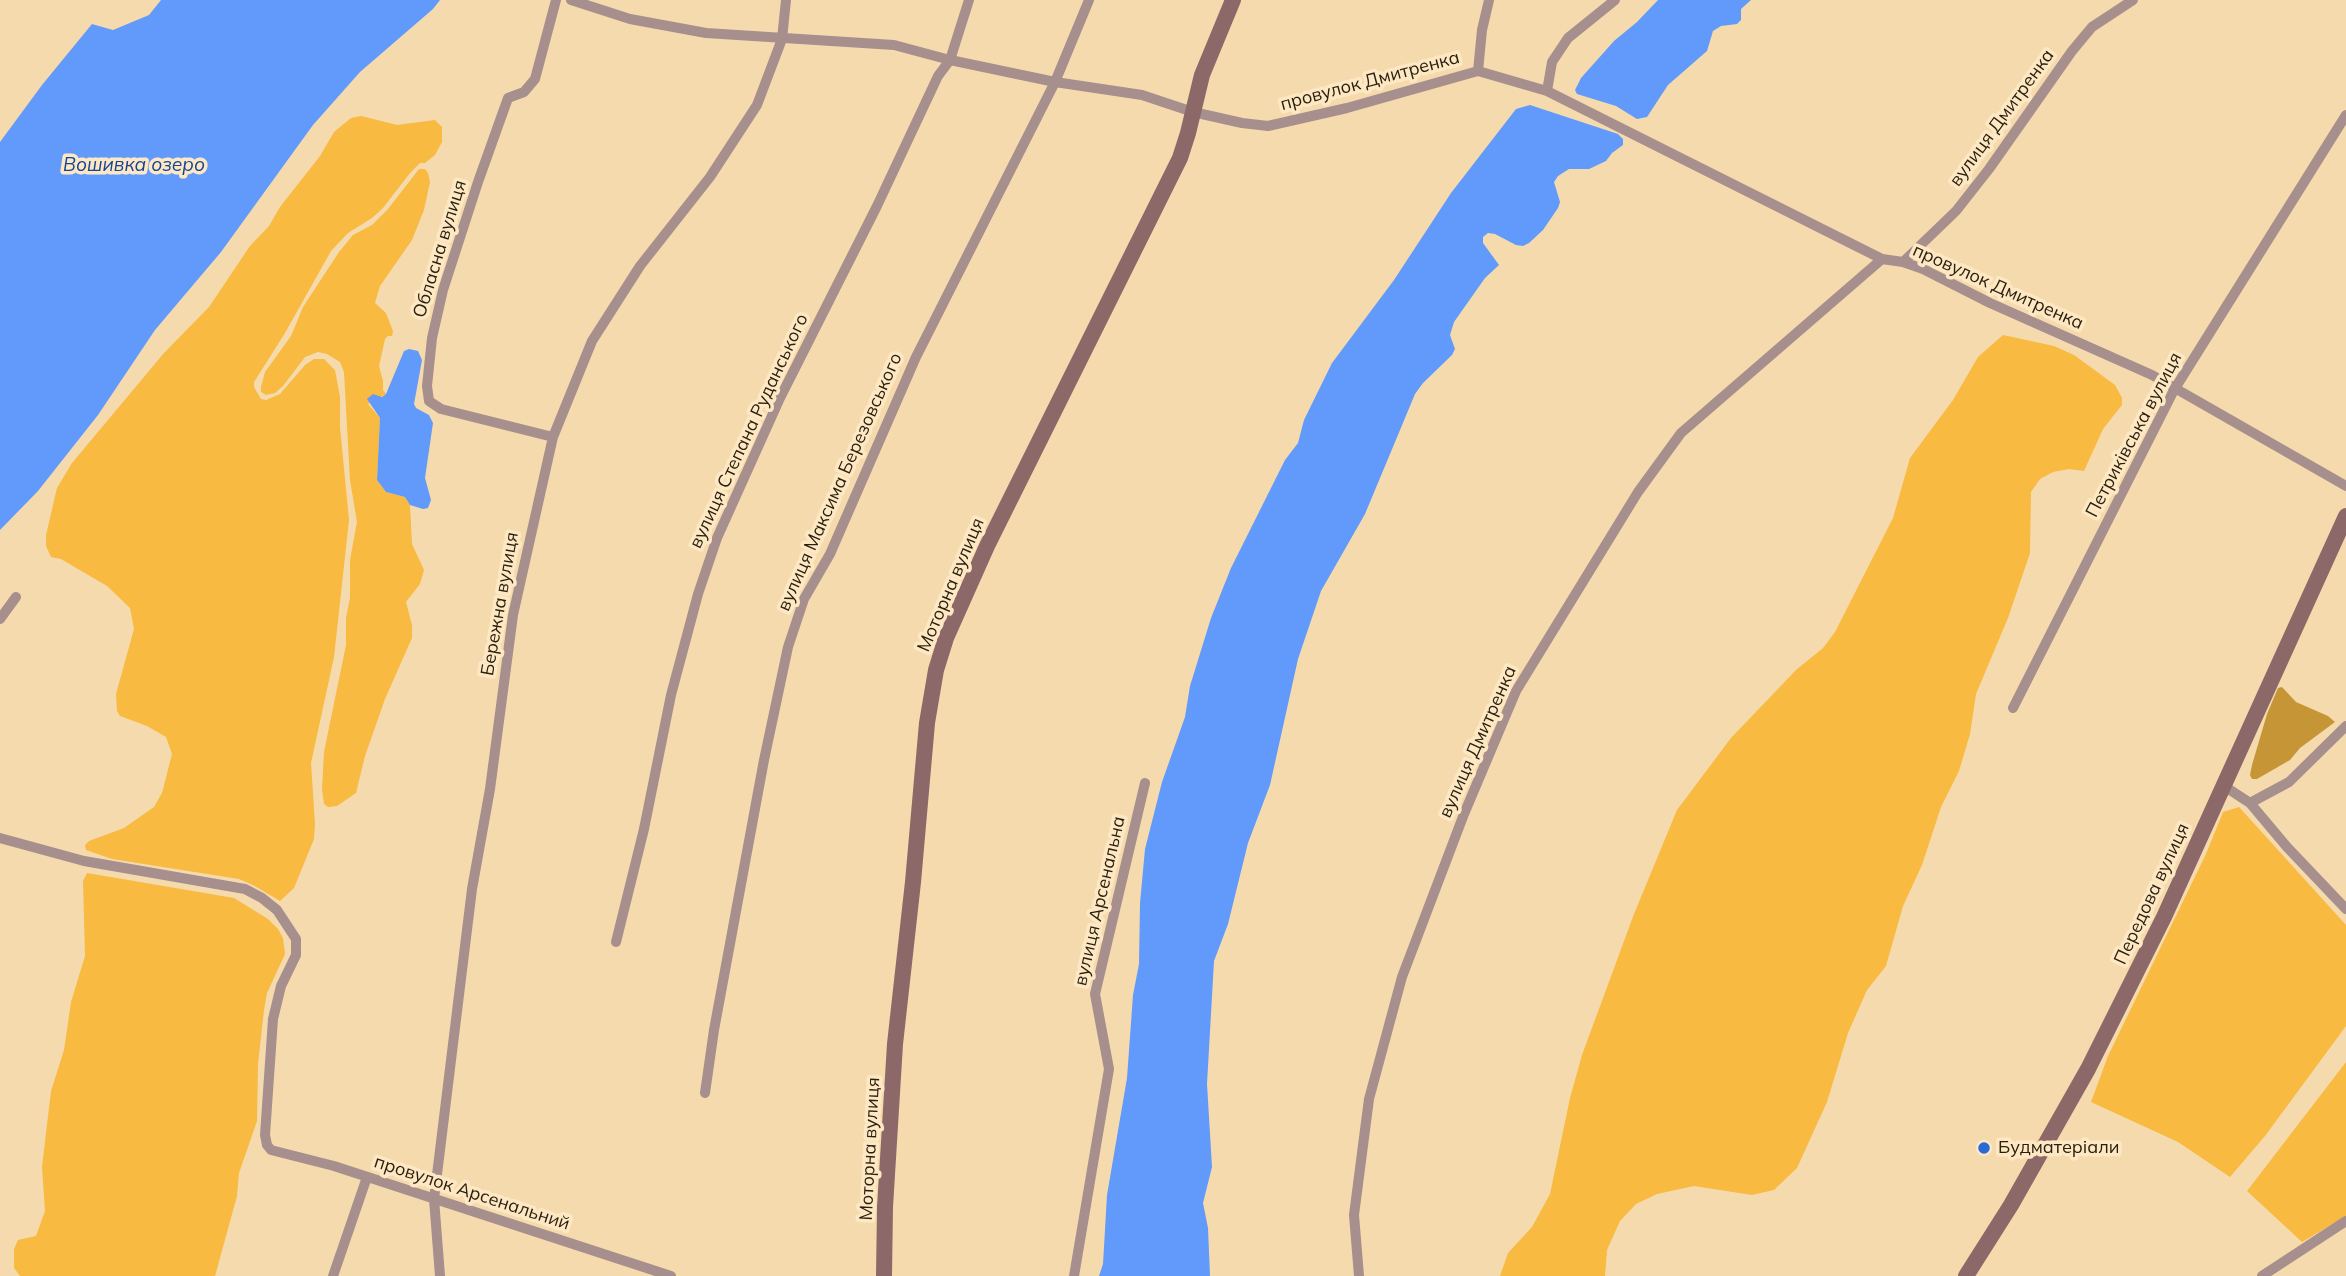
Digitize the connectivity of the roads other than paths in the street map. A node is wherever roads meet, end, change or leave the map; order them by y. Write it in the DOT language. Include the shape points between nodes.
graph roads {
  1 [pos="556,0"];
  2 [pos="571,0"];
  3 [pos="786,0"];
  4 [pos="969,0"];
  5 [pos="1089,0"];
  6 [pos="1233,0"];
  7 [pos="1489,0"];
  8 [pos="1615,0"];
  9 [pos="2133,0"];
  10 [pos="782,39"];
  11 [pos="950,60"];
  12 [pos="1478,71"];
  13 [pos="1055,82"];
  14 [pos="1547,91"];
  15 [pos="1193,112"];
  16 [pos="2346,115"];
  17 [pos="1882,259"];
  18 [pos="1903,262"];
  19 [pos="2174,390"];
  20 [pos="553,437"];
  21 [pos="2346,486"];
  22 [pos="2346,516"];
  23 [pos="16,597"];
  24 [pos="0,619"];
  25 [pos="2013,708"];
  26 [pos="2346,726"];
  27 [pos="1145,783"];
  28 [pos="2224,786"];
  29 [pos="2250,803"];
  30 [pos="0,838"];
  31 [pos="2346,909"];
  32 [pos="616,942"];
  33 [pos="705,1093"];
  34 [pos="367,1177"];
  35 [pos="434,1199"];
  36 [pos="2346,1222"];
  37 [pos="655,1273"];
  38 [pos="333,1276"];
  39 [pos="440,1276"];
  40 [pos="671,1276"];
  41 [pos="884,1276"];
  42 [pos="1074,1276"];
  43 [pos="1359,1276"];
  44 [pos="1966,1276"];
  45 [pos="2262,1276"];
  1 -- 20 [label="street, Обласна вулиця" via="535,79 524,92 508,98 478,183 443,290 427,386 429,401 441,409"];
  2 -- 10 [label="street, провулок Дмитренка" via="630,19 706,33"];
  3 -- 10 [label="street, Бережна вулиця"];
  4 -- 11 [label="street, вулиця Степана Руданського"];
  5 -- 13 [label="street, вулиця Максима Березовського"];
  6 -- 15 [label="street, Моторна вулиця" via="1202,75"];
  7 -- 12 [label="street"];
  8 -- 14 [label="street" via="1568,38 1552,62"];
  9 -- 18 [label="street, вулиця Дмитренка" via="2092,27 1956,211"];
  10 -- 11 [label="street, провулок Дмитренка" via="876,42"];
  10 -- 20 [label="street, Бережна вулиця" via="757,105 710,177 640,266 592,341"];
  11 -- 13 [label="street, провулок Дмитренка"];
  11 -- 32 [label="street, вулиця Степана Руданського" via="938,76 780,398 717,538 671,695"];
  12 -- 14 [label="street, провулок Дмитренка"];
  12 -- 15 [label="street, провулок Дмитренка" via="1268,126"];
  13 -- 15 [label="street, провулок Дмитренка" via="1142,96"];
  13 -- 33 [label="street, вулиця Максима Березовського" via="916,357 830,554 804,599 788,647 764,760"];
  14 -- 17 [label="street, провулок Дмитренка"];
  15 -- 41 [label="street, Моторна вулиця" via="1163,196 987,545 936,670 895,1044"];
  16 -- 19 [label="street, Петриківська вулиця"];
  17 -- 18 [label="street, провулок Дмитренка"];
  17 -- 43 [label="street, вулиця Дмитренка" via="1682,433 1638,492 1516,691 1402,977 1369,1098 1354,1215"];
  18 -- 19 [label="street, провулок Дмитренка" via="2152,375"];
  19 -- 21 [label="street, провулок Дмитренка"];
  19 -- 25 [label="street, Петриківська вулиця"];
  20 -- 35 [label="street, Бережна вулиця" via="513,615 472,889"];
  22 -- 28 [label="street, Передова вулиця"];
  23 -- 24 [label="street"];
  26 -- 29 [label="street" via="2289,782"];
  27 -- 42 [label="street, вулиця Арсенальна" via="1095,994 1109,1069"];
  28 -- 29 [label="street"];
  28 -- 44 [label="street, Передова вулиця" via="2088,1069"];
  29 -- 31 [label="street"];
  30 -- 34 [label="street, провулок Арсенальний" via="83,861 245,889 277,910 296,939 296,955 281,986 273,1019 267,1145 278,1153"];
  34 -- 35 [label="street, провулок Арсенальний"];
  34 -- 38 [label="street"];
  35 -- 37 [label="street, провулок Арсенальний"];
  35 -- 39 [label="street, Бережна вулиця"];
  36 -- 45 [label="street"];
  37 -- 40 [label="street, провулок Арсенальний"];
}
